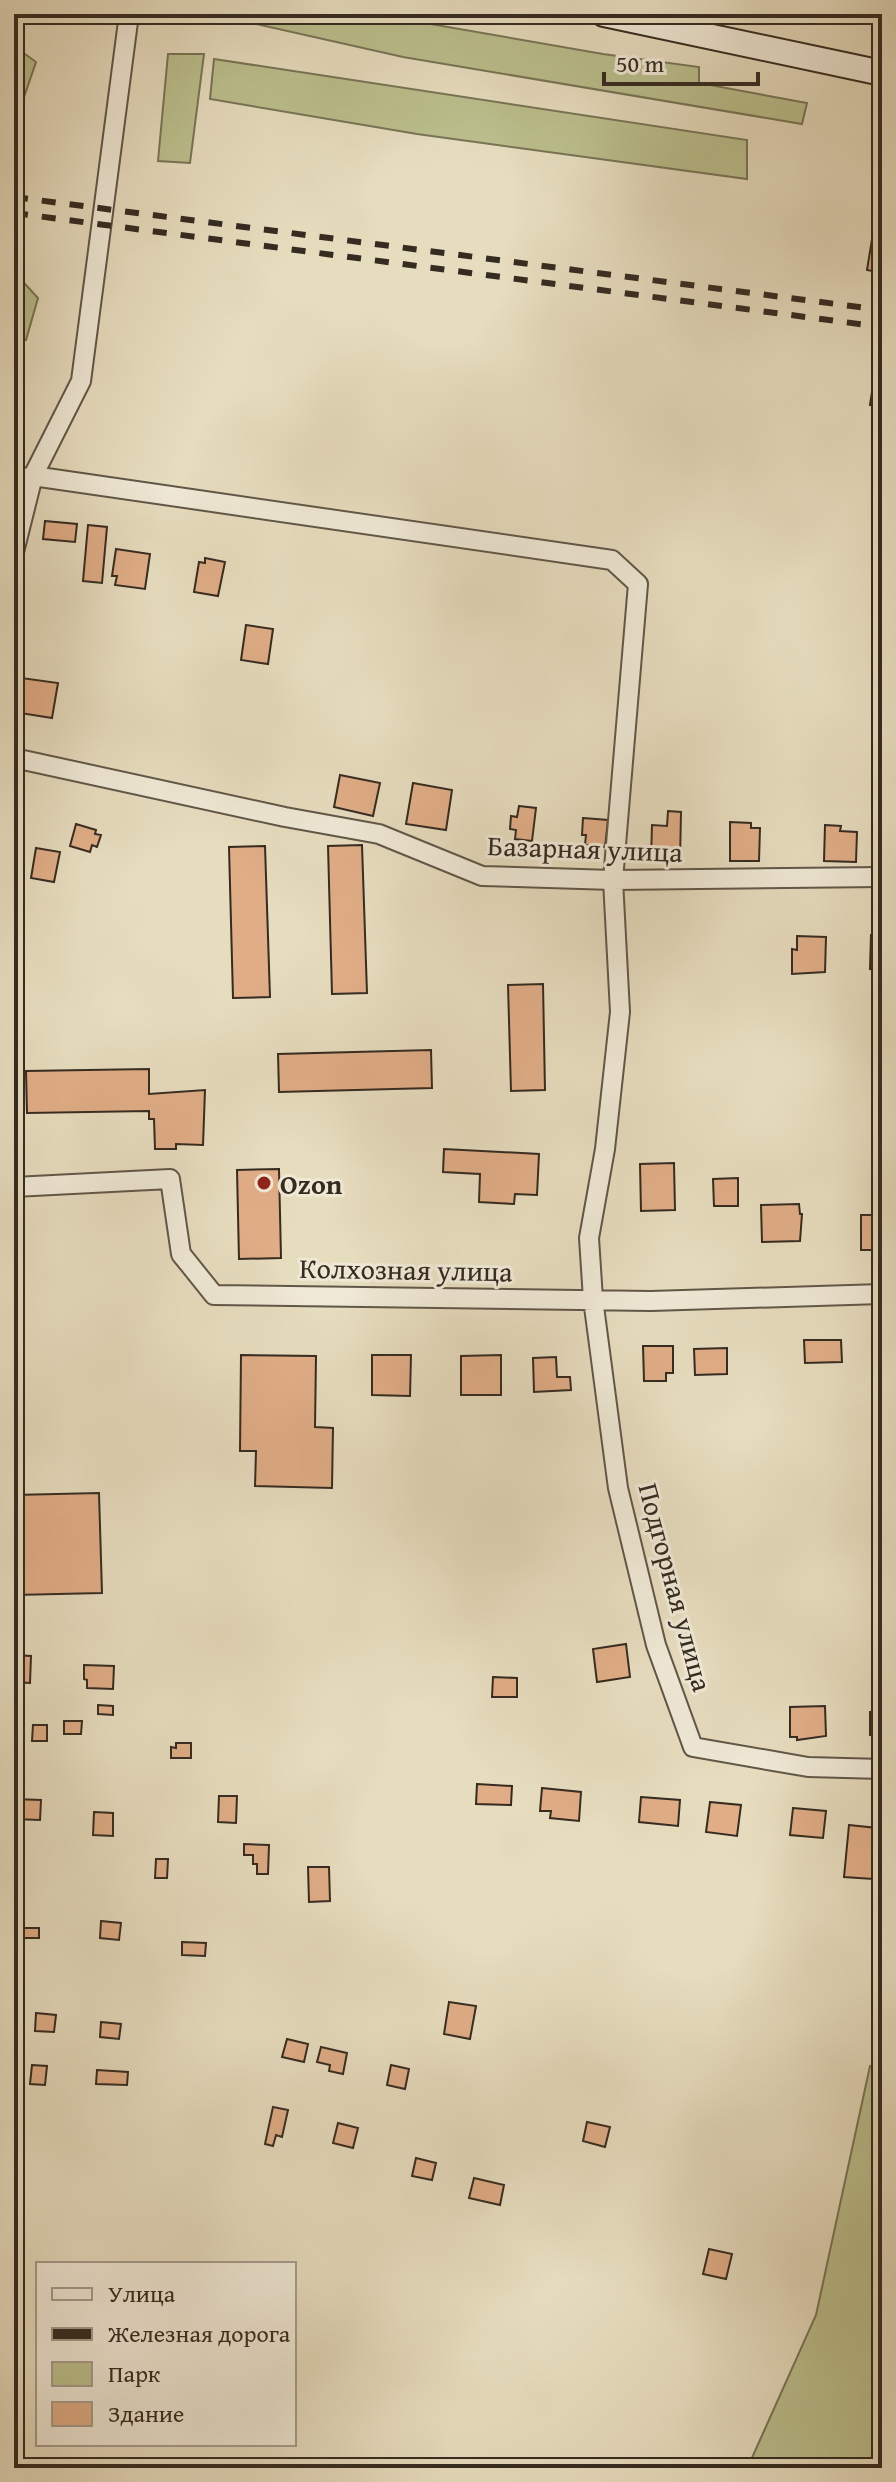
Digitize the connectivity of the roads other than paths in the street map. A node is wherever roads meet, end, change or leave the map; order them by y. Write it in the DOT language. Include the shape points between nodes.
graph roads {
  1 [pos="129,14"];
  2 [pos="604,14"];
  3 [pos="882,73"];
  4 [pos="33,476"];
  5 [pos="14,481"];
  6 [pos="14,552"];
  7 [pos="14,758"];
  8 [pos="882,877"];
  9 [pos="613,880"];
  10 [pos="14,1187"];
  11 [pos="882,1294"];
  12 [pos="593,1299"];
  13 [pos="882,1769"];
  1 -- 4 [label="street" via="81,381"];
  2 -- 3 [label="main road"];
  4 -- 5 [label="street"];
  4 -- 6 [label="street"];
  4 -- 9 [label="street" via="612,560 638,584"];
  7 -- 9 [label="street, Базарная улица" via="379,834 482,876"];
  8 -- 9 [label="street, Базарная улица"];
  9 -- 12 [label="street" via="620,1012 589,1238"];
  10 -- 12 [label="street, Колхозная улица" via="170,1179 181,1254 214,1295"];
  11 -- 12 [label="street, Колхозная улица"];
  12 -- 13 [label="street, Подгорная улица" via="618,1488 656,1645 693,1747 808,1767"];
}
